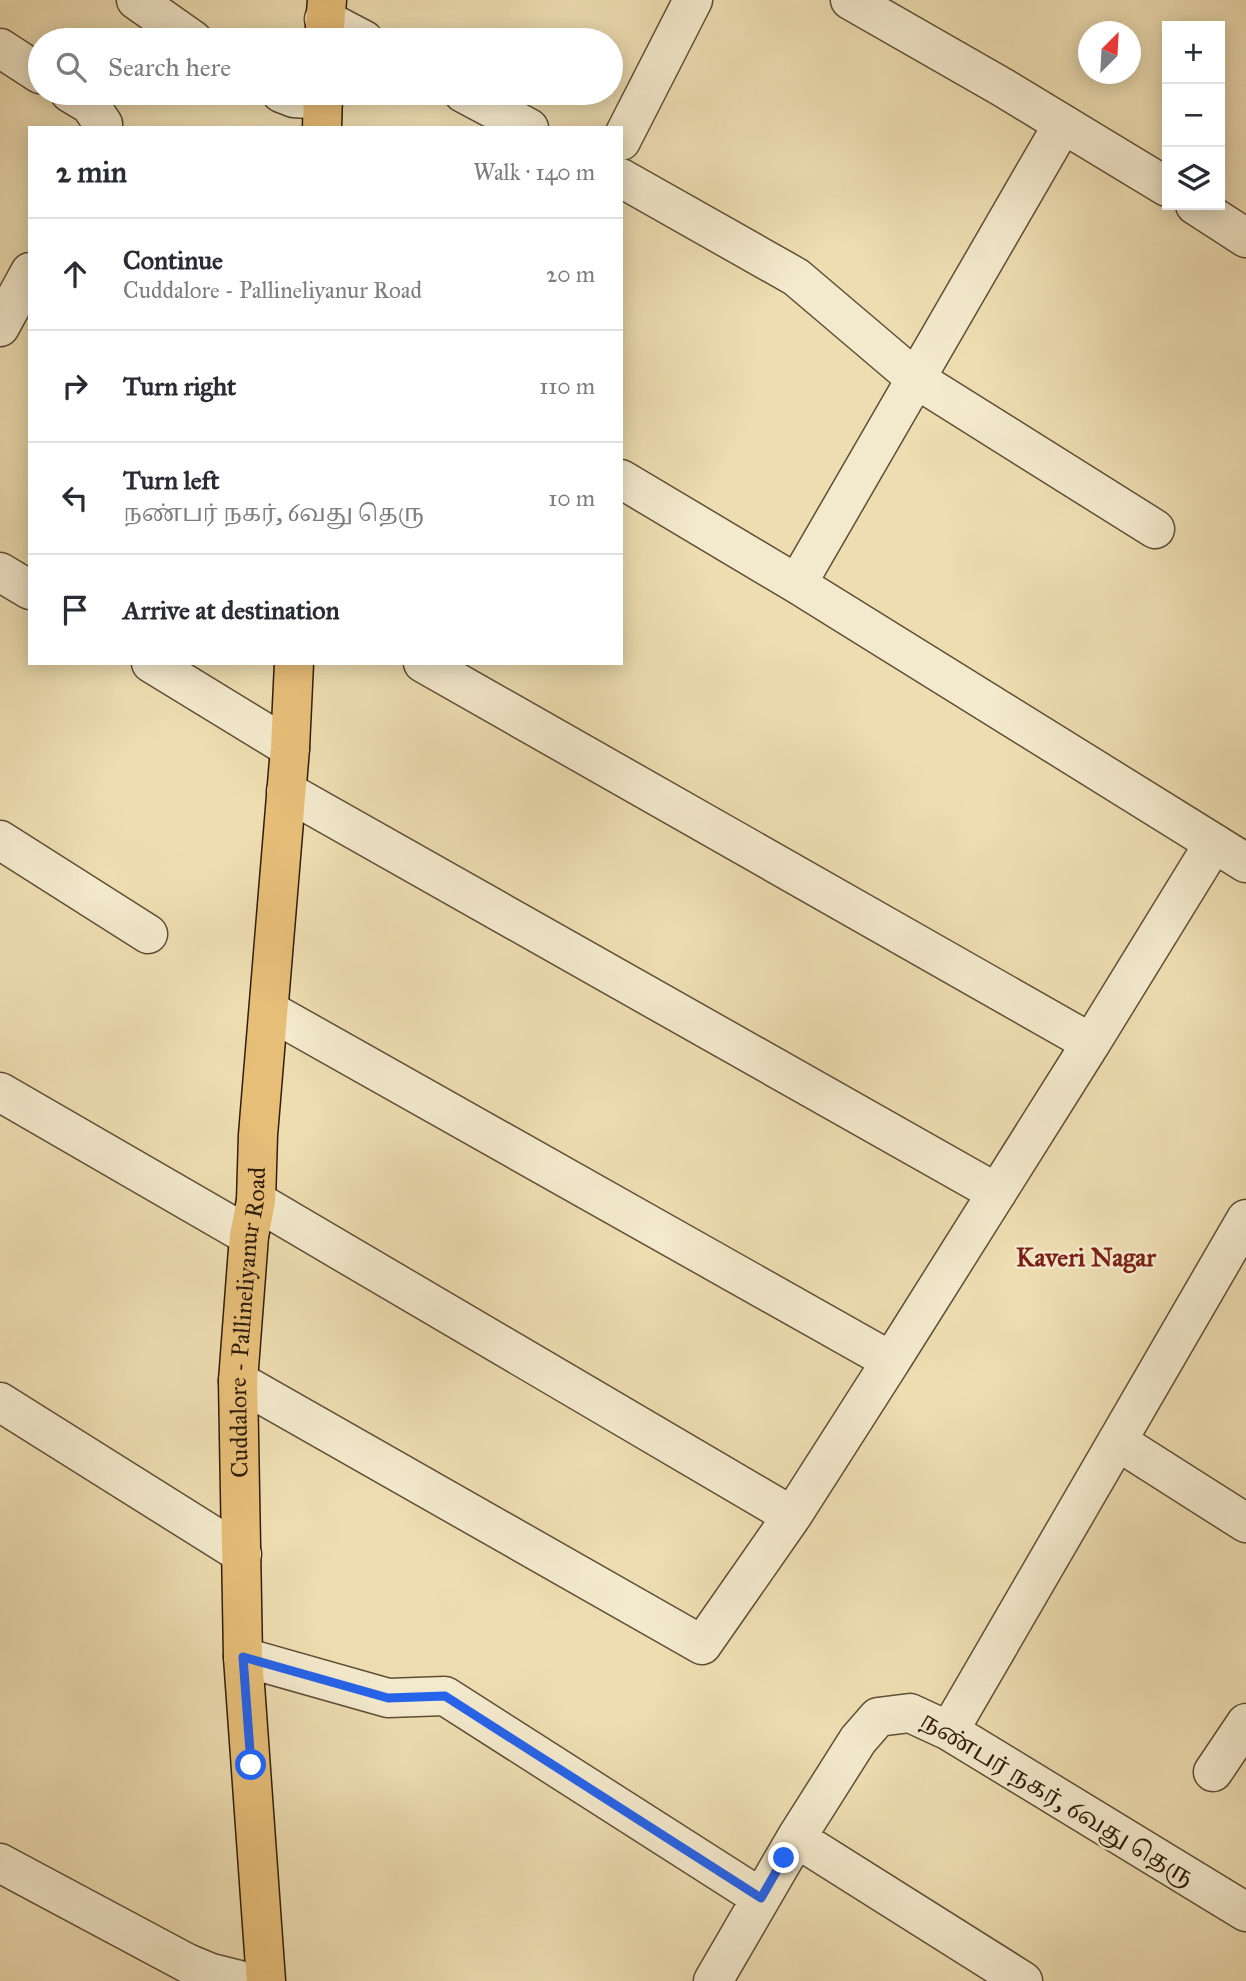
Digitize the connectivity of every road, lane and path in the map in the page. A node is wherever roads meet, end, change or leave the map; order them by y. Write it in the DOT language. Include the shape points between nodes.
graph roads {
  1 [pos="136,0"];
  2 [pos="693,0"];
  3 [pos="849,0"];
  4 [pos="325,20"];
  5 [pos="175,28"];
  6 [pos="341,28"];
  7 [pos="0,48"];
  8 [pos="28,66"];
  9 [pos="90,105"];
  10 [pos="486,105"];
  11 [pos="1063,124"];
  12 [pos="102,126"];
  13 [pos="525,126"];
  14 [pos="623,137"];
  15 [pos="623,178"];
  16 [pos="1162,184"];
  17 [pos="1203,210"];
  18 [pos="1246,238"];
  19 [pos="28,275"];
  20 [pos="2,318"];
  21 [pos="916,379"];
  22 [pos="623,481"];
  23 [pos="1155,529"];
  24 [pos="0,572"];
  25 [pos="797,584"];
  26 [pos="28,589"];
  27 [pos="154,665"];
  28 [pos="294,665"];
  29 [pos="427,665"];
  30 [pos="290,748"];
  31 [pos="286,791"];
  32 [pos="0,840"];
  33 [pos="1214,843"];
  34 [pos="1246,863"];
  35 [pos="148,934"];
  36 [pos="270,1011"];
  37 [pos="1091,1043"];
  38 [pos="0,1093"];
  39 [pos="997,1193"];
  40 [pos="252,1219"];
  41 [pos="1246,1219"];
  42 [pos="891,1361"];
  43 [pos="238,1381"];
  44 [pos="0,1402"];
  45 [pos="1117,1441"];
  46 [pos="792,1516"];
  47 [pos="1246,1523"];
  48 [pos="242,1554"];
  49 [pos="243,1657"];
  50 [pos="1246,1723"];
  51 [pos="949,1731"];
  52 [pos="1213,1772"];
  53 [pos="796,1838"];
  54 [pos="0,1863"];
  55 [pos="761,1898"];
  56 [pos="1246,1912"];
  57 [pos="243,1981"];
  58 [pos="266,1981"];
  59 [pos="713,1981"];
  60 [pos="1023,1981"];
  1 -- 5 [label="street"];
  2 -- 14 [label="street"];
  3 -- 11 [label="street"];
  4 -- 6 [label="street"];
  7 -- 8 [label="street"];
  9 -- 12 [label="street"];
  10 -- 13 [label="street"];
  11 -- 16 [label="street"];
  11 -- 21 [label="street"];
  15 -- 21 [label="street" via="796,277"];
  17 -- 18 [label="street"];
  19 -- 20 [label="street"];
  21 -- 23 [label="street"];
  21 -- 25 [label="street"];
  22 -- 25 [label="street"];
  24 -- 26 [label="street"];
  25 -- 33 [label="street"];
  27 -- 30 [label="street"];
  28 -- 30 [label="main road, Cuddalore - Pallineliyanur Road"];
  29 -- 37 [label="street"];
  30 -- 31 [label="main road, Cuddalore - Pallineliyanur Road"];
  31 -- 36 [label="main road, Cuddalore - Pallineliyanur Road"];
  31 -- 39 [label="street"];
  32 -- 35 [label="street"];
  33 -- 34 [label="street"];
  33 -- 37 [label="street"];
  36 -- 40 [label="main road, Cuddalore - Pallineliyanur Road"];
  36 -- 42 [label="street"];
  37 -- 39 [label="street"];
  38 -- 40 [label="street"];
  39 -- 42 [label="street"];
  40 -- 43 [label="main road, Cuddalore - Pallineliyanur Road"];
  40 -- 46 [label="street"];
  41 -- 45 [label="street"];
  42 -- 46 [label="street"];
  43 -- 46 [label="street" via="702,1645"];
  43 -- 48 [label="main road, Cuddalore - Pallineliyanur Road"];
  44 -- 48 [label="street"];
  45 -- 47 [label="street"];
  45 -- 51 [label="street"];
  48 -- 49 [label="main road, Cuddalore - Pallineliyanur Road"];
  49 -- 55 [label="street" via="388,1698 445,1696"];
  49 -- 58 [label="main road, Cuddalore - Pallineliyanur Road"];
  50 -- 52 [label="street"];
  51 -- 53 [label="street, நண்பர் நகர், 6வது தெரு" via="910,1713 878,1717 858,1740"];
  51 -- 56 [label="street, நண்பர் நகர், 6வது தெரு"];
  53 -- 55 [label="street, நண்பர் நகர், 6வது தெரு"];
  53 -- 60 [label="street"];
  54 -- 57 [label="street" via="187,1963"];
  55 -- 59 [label="street, நண்பர் நகர், 6வது தெரு"];
}
